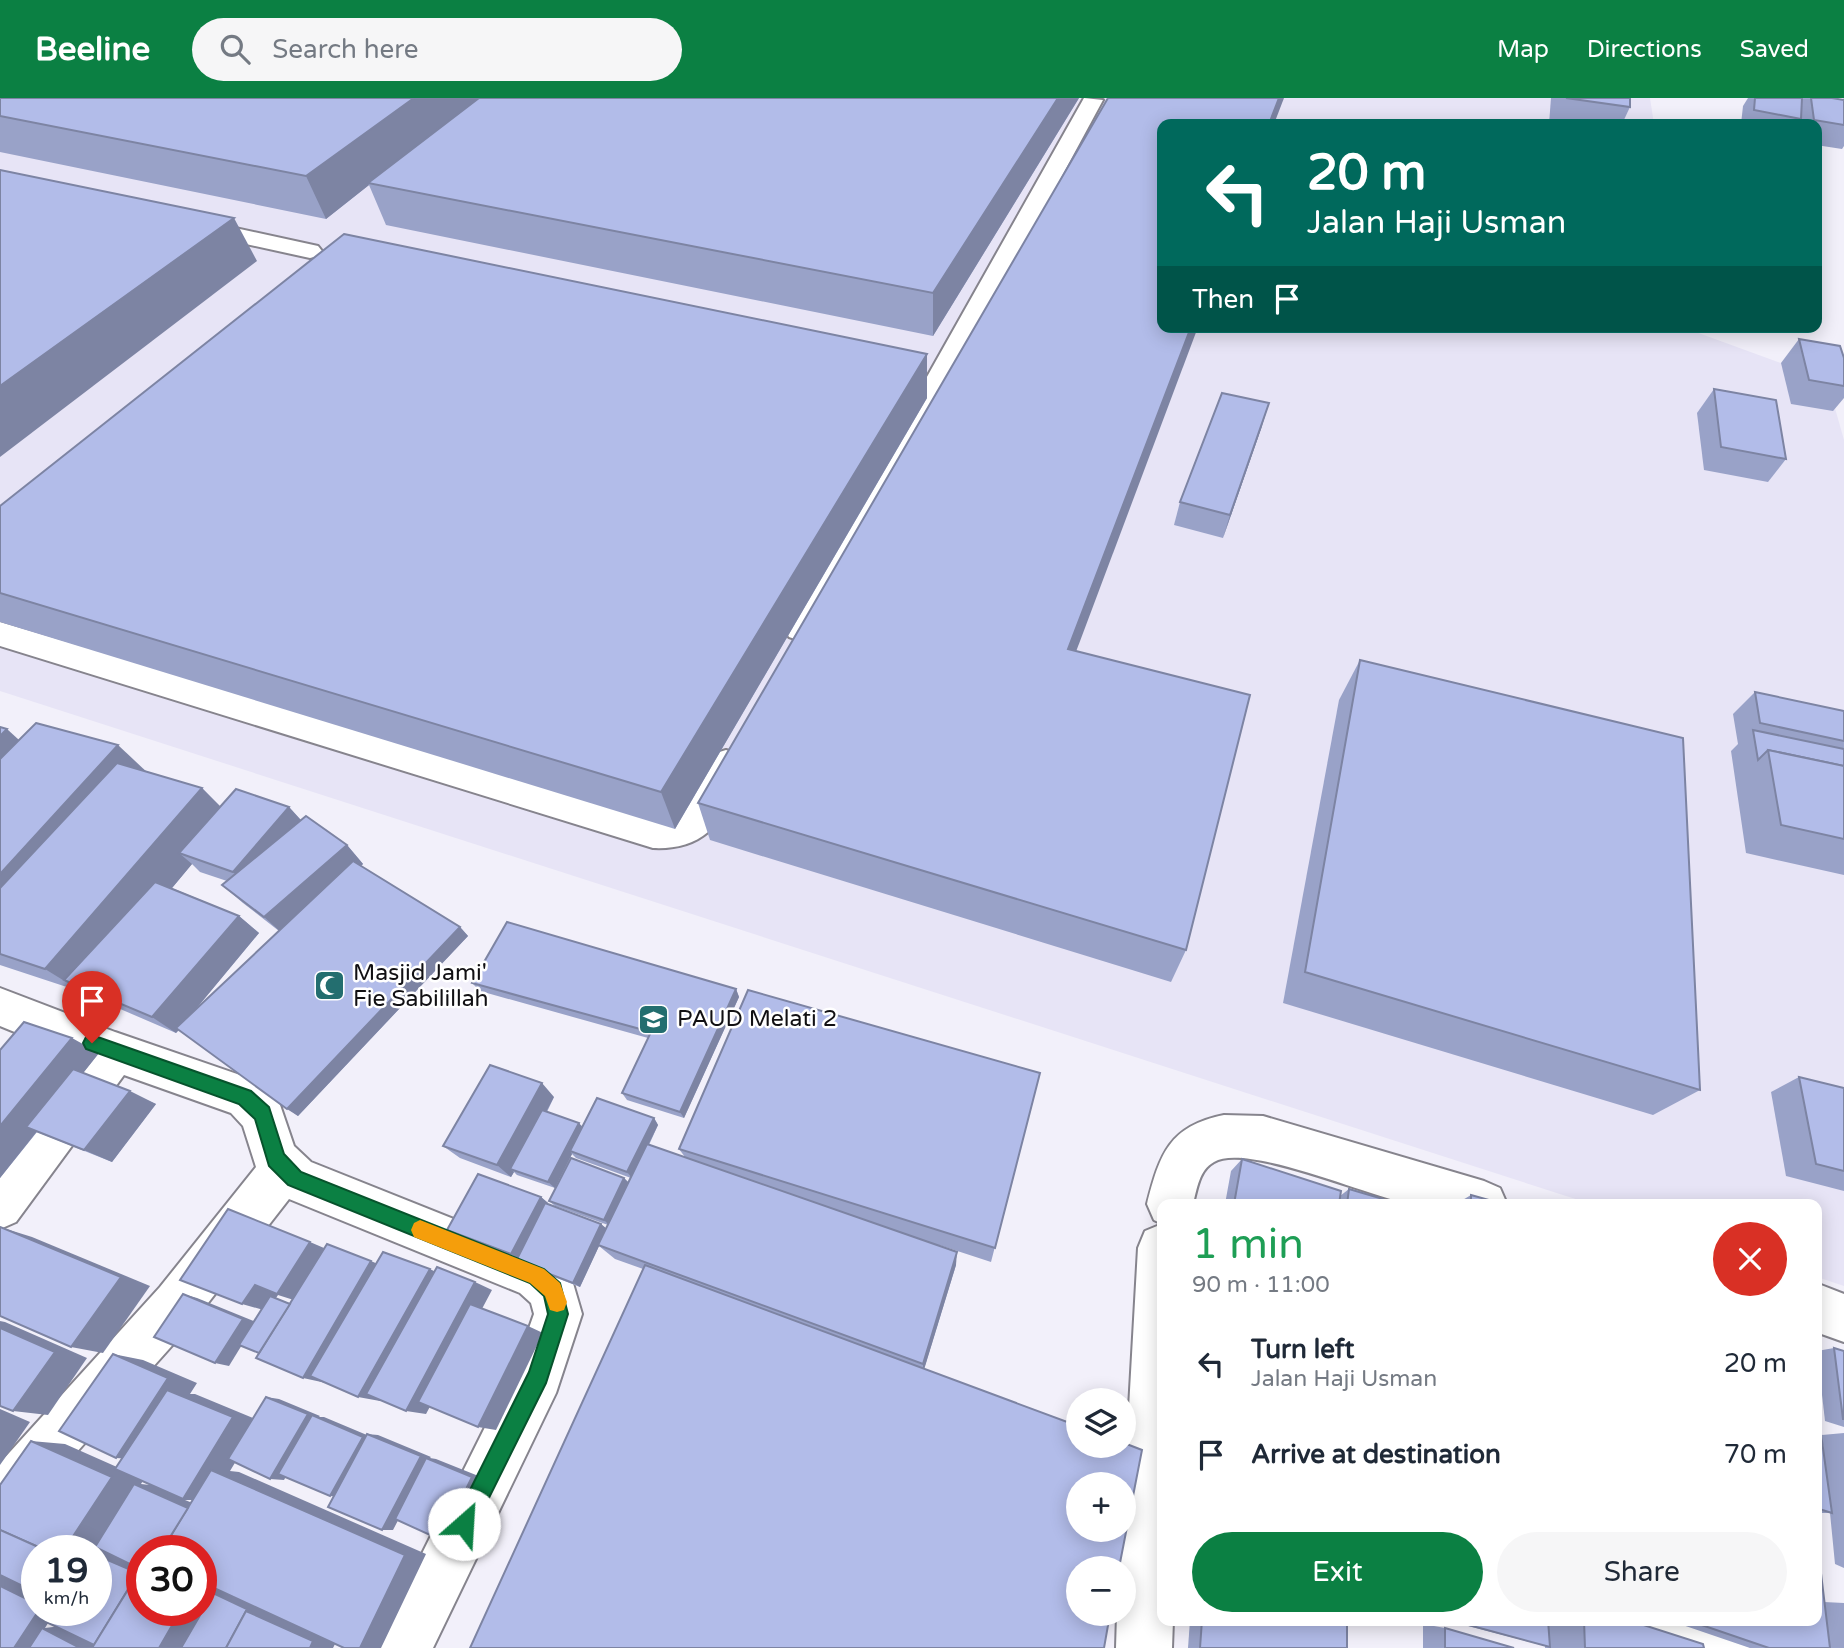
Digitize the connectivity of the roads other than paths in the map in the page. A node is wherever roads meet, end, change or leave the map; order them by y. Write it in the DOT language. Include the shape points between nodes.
graph roads {
  1 [pos="1093,100"];
  2 [pos="175,222"];
  3 [pos="310,251"];
  4 [pos="0,634"];
  5 [pos="789,650"];
  6 [pos="742,736"];
  7 [pos="0,1007"];
  8 [pos="115,1052"];
  9 [pos="284,1169"];
  10 [pos="1171,1199"];
  11 [pos="1467,1199"];
  12 [pos="0,1206"];
  13 [pos="1822,1309"];
  14 [pos="1157,1312"];
  15 [pos="1844,1318"];
  16 [pos="0,1504"];
  17 [pos="403,1648"];
  18 [pos="1144,1648"];
  19 [pos="1674,1648"];
  20 [pos="1722,1648"];
  1 -- 5 [label="street"];
  2 -- 3 [label="street"];
  4 -- 6 [label="street" via="664,833 679,832 695,821"];
  7 -- 8 [label="street"];
  8 -- 9 [label="street" via="252,1101 262,1114 276,1160"];
  8 -- 12 [label="street"];
  9 -- 16 [label="street" via="177,1304"];
  9 -- 17 [label="street" via="308,1185 537,1276 556,1299 558,1314 538,1375"];
  10 -- 11 [label="street" via="1175,1181 1193,1150 1205,1141 1237,1136 1262,1138"];
  13 -- 15 [label="street"];
  14 -- 18 [label="street"];
  19 -- 20 [label="street" via="1673,1633"];
}
